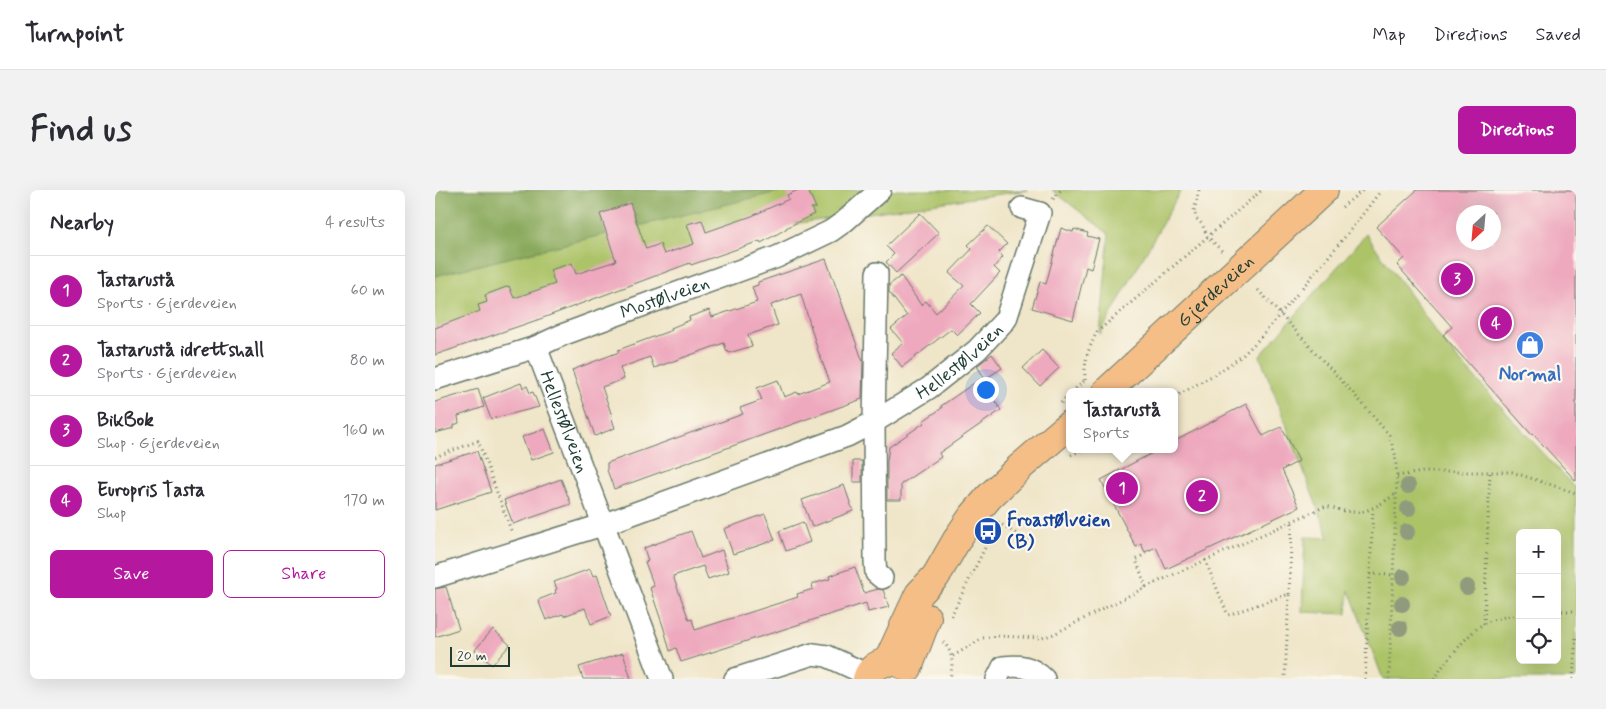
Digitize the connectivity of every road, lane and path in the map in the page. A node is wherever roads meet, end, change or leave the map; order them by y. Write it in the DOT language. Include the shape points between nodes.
graph roads {
  1 [pos="880,190"];
  2 [pos="1199,190"];
  3 [pos="1262,190"];
  4 [pos="1324,190"];
  5 [pos="1380,191"];
  6 [pos="1022,208"];
  7 [pos="1207,236"];
  8 [pos="1222,250"];
  9 [pos="877,273"];
  10 [pos="1258,290"];
  11 [pos="1280,314"];
  12 [pos="536,347"];
  13 [pos="435,379"];
  14 [pos="1076,388"];
  15 [pos="1110,388"];
  16 [pos="1178,395"];
  17 [pos="875,422"];
  18 [pos="1066,428"];
  19 [pos="435,457"];
  20 [pos="1490,471"];
  21 [pos="1397,476"];
  22 [pos="1576,493"];
  23 [pos="1397,494"];
  24 [pos="1373,509"];
  25 [pos="1002,514"];
  26 [pos="1292,521"];
  27 [pos="998,522"];
  28 [pos="602,525"];
  29 [pos="1034,545"];
  30 [pos="1153,548"];
  31 [pos="512,556"];
  32 [pos="1205,560"];
  33 [pos="1370,574"];
  34 [pos="1393,575"];
  35 [pos="435,577"];
  36 [pos="882,578"];
  37 [pos="1146,588"];
  38 [pos="1289,594"];
  39 [pos="1561,611"];
  40 [pos="1576,611"];
  41 [pos="1516,615"];
  42 [pos="948,622"];
  43 [pos="1484,624"];
  44 [pos="1576,635"];
  45 [pos="938,638"];
  46 [pos="953,656"];
  47 [pos="785,671"];
  48 [pos="889,672"];
  49 [pos="662,679"];
  50 [pos="735,679"];
  51 [pos="950,679"];
  52 [pos="997,679"];
  53 [pos="1044,679"];
  54 [pos="1285,679"];
  55 [pos="1365,679"];
  56 [pos="1389,679"];
  57 [pos="1434,679"];
  58 [pos="1573,679"];
  1 -- 12 [label="street, Mostølveien" via="845,222 795,250"];
  2 -- 7 [label="path" via="1194,211"];
  3 -- 7 [label="path"];
  4 -- 15 [label="main road, Gjerdeveien"];
  5 -- 11 [label="path"];
  6 -- 17 [label="street, Hellestølveien" via="1040,212 1006,318 977,350 947,374"];
  7 -- 8 [label="path"];
  7 -- 14 [label="path" via="1097,332 1084,364 1085,380"];
  9 -- 17 [label="street"];
  10 -- 11 [label="path"];
  11 -- 16 [label="path" via="1242,356"];
  11 -- 21 [label="path" via="1389,435"];
  12 -- 13 [label="street, Mostølveien"];
  12 -- 28 [label="street, Hellestølveien"];
  17 -- 28 [label="street, Hellestølveien" via="847,436"];
  17 -- 36 [label="street" via="875,561 876,573"];
  18 -- 48 [label="main road" via="989,497 959,536 936,576 933,601"];
  19 -- 31 [label="path" via="478,441"];
  20 -- 21 [label="path" via="1423,472"];
  20 -- 22 [label="path" via="1512,472"];
  20 -- 43 [label="path"];
  21 -- 23 [label="path"];
  23 -- 24 [label="path"];
  23 -- 34 [label="path"];
  24 -- 26 [label="path" via="1343,511 1326,506"];
  24 -- 33 [label="path"];
  25 -- 27 [label="path"];
  26 -- 32 [label="path"];
  26 -- 38 [label="path"];
  27 -- 29 [label="path"];
  27 -- 42 [label="path"];
  28 -- 31 [label="street, Hellestølveien"];
  28 -- 49 [label="street, Hellestølveien"];
  30 -- 37 [label="path" via="1136,560"];
  31 -- 35 [label="street, Hellestølveien"];
  32 -- 37 [label="path"];
  32 -- 38 [label="path" via="1228,615"];
  33 -- 34 [label="path"];
  33 -- 55 [label="path"];
  34 -- 56 [label="path"];
  37 -- 46 [label="path" via="1054,634 1042,638 983,638"];
  38 -- 54 [label="path"];
  39 -- 40 [label="path"];
  41 -- 43 [label="path"];
  43 -- 57 [label="path"];
  44 -- 58 [label="path"];
  45 -- 46 [label="path"];
  46 -- 51 [label="path"];
  47 -- 48 [label="street" via="813,654"];
  47 -- 50 [label="street"];
  52 -- 53 [label="street" via="1003,667 1024,666"];
}
